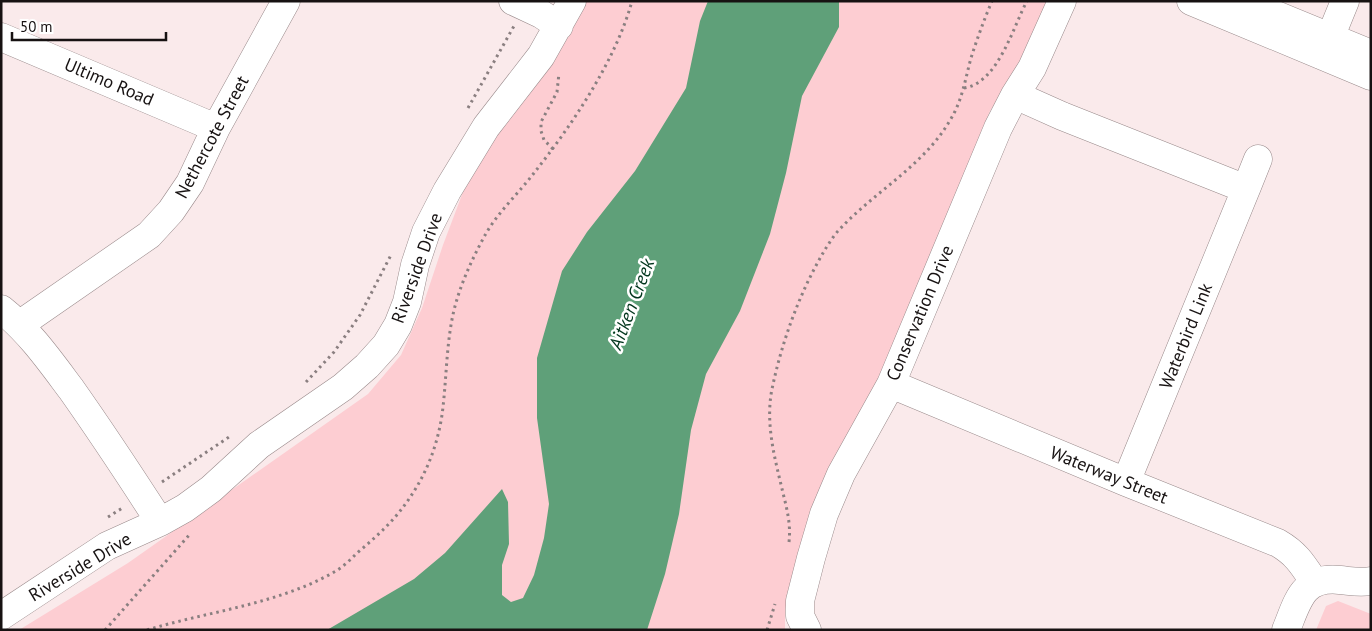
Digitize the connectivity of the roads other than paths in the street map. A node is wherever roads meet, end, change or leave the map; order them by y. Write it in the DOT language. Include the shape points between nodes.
graph roads {
  1 [pos="286,1"];
  2 [pos="572,1"];
  3 [pos="1062,1"];
  4 [pos="1191,1"];
  5 [pos="1242,1"];
  6 [pos="1345,1"];
  7 [pos="519,4"];
  8 [pos="554,34"];
  9 [pos="1,37"];
  10 [pos="1326,47"];
  11 [pos="1371,54"];
  12 [pos="1371,76"];
  13 [pos="1015,95"];
  14 [pos="216,128"];
  15 [pos="1258,159"];
  16 [pos="1246,189"];
  17 [pos="10,317"];
  18 [pos="890,384"];
  19 [pos="1126,482"];
  20 [pos="160,522"];
  21 [pos="1371,581"];
  22 [pos="1315,583"];
  23 [pos="1,616"];
  24 [pos="804,629"];
  25 [pos="1286,630"];
  1 -- 14 [label="street, Nethercote Street"];
  2 -- 8 [label="street, Riverside Drive"];
  3 -- 13 [label="street, Conservation Drive" via="1032,68"];
  4 -- 10 [label="street"];
  5 -- 10 [label="street"];
  6 -- 10 [label="street"];
  7 -- 8 [label="street"];
  8 -- 20 [label="street, Riverside Drive" via="486,127 447,191 426,232 407,302 386,345 343,387 259,445 185,508"];
  9 -- 14 [label="street, Ultimo Road"];
  10 -- 11 [label="street"];
  10 -- 12 [label="street"];
  13 -- 16 [label="street"];
  13 -- 18 [label="street, Conservation Drive" via="998,128"];
  14 -- 17 [label="street, Nethercote Street" via="190,183 150,235"];
  15 -- 16 [label="street, Waterbird Link"];
  16 -- 19 [label="street, Waterbird Link"];
  17 -- 20 [label="street" via="56,368"];
  18 -- 19 [label="street, Waterway Street"];
  18 -- 24 [label="street, Conservation Drive" via="841,474 824,514 800,601"];
  19 -- 22 [label="street, Waterway Street" via="1278,543 1299,558"];
  20 -- 23 [label="street, Riverside Drive" via="107,546"];
  21 -- 22 [label="street" via="1328,579"];
  22 -- 25 [label="street" via="1302,594"];
}
